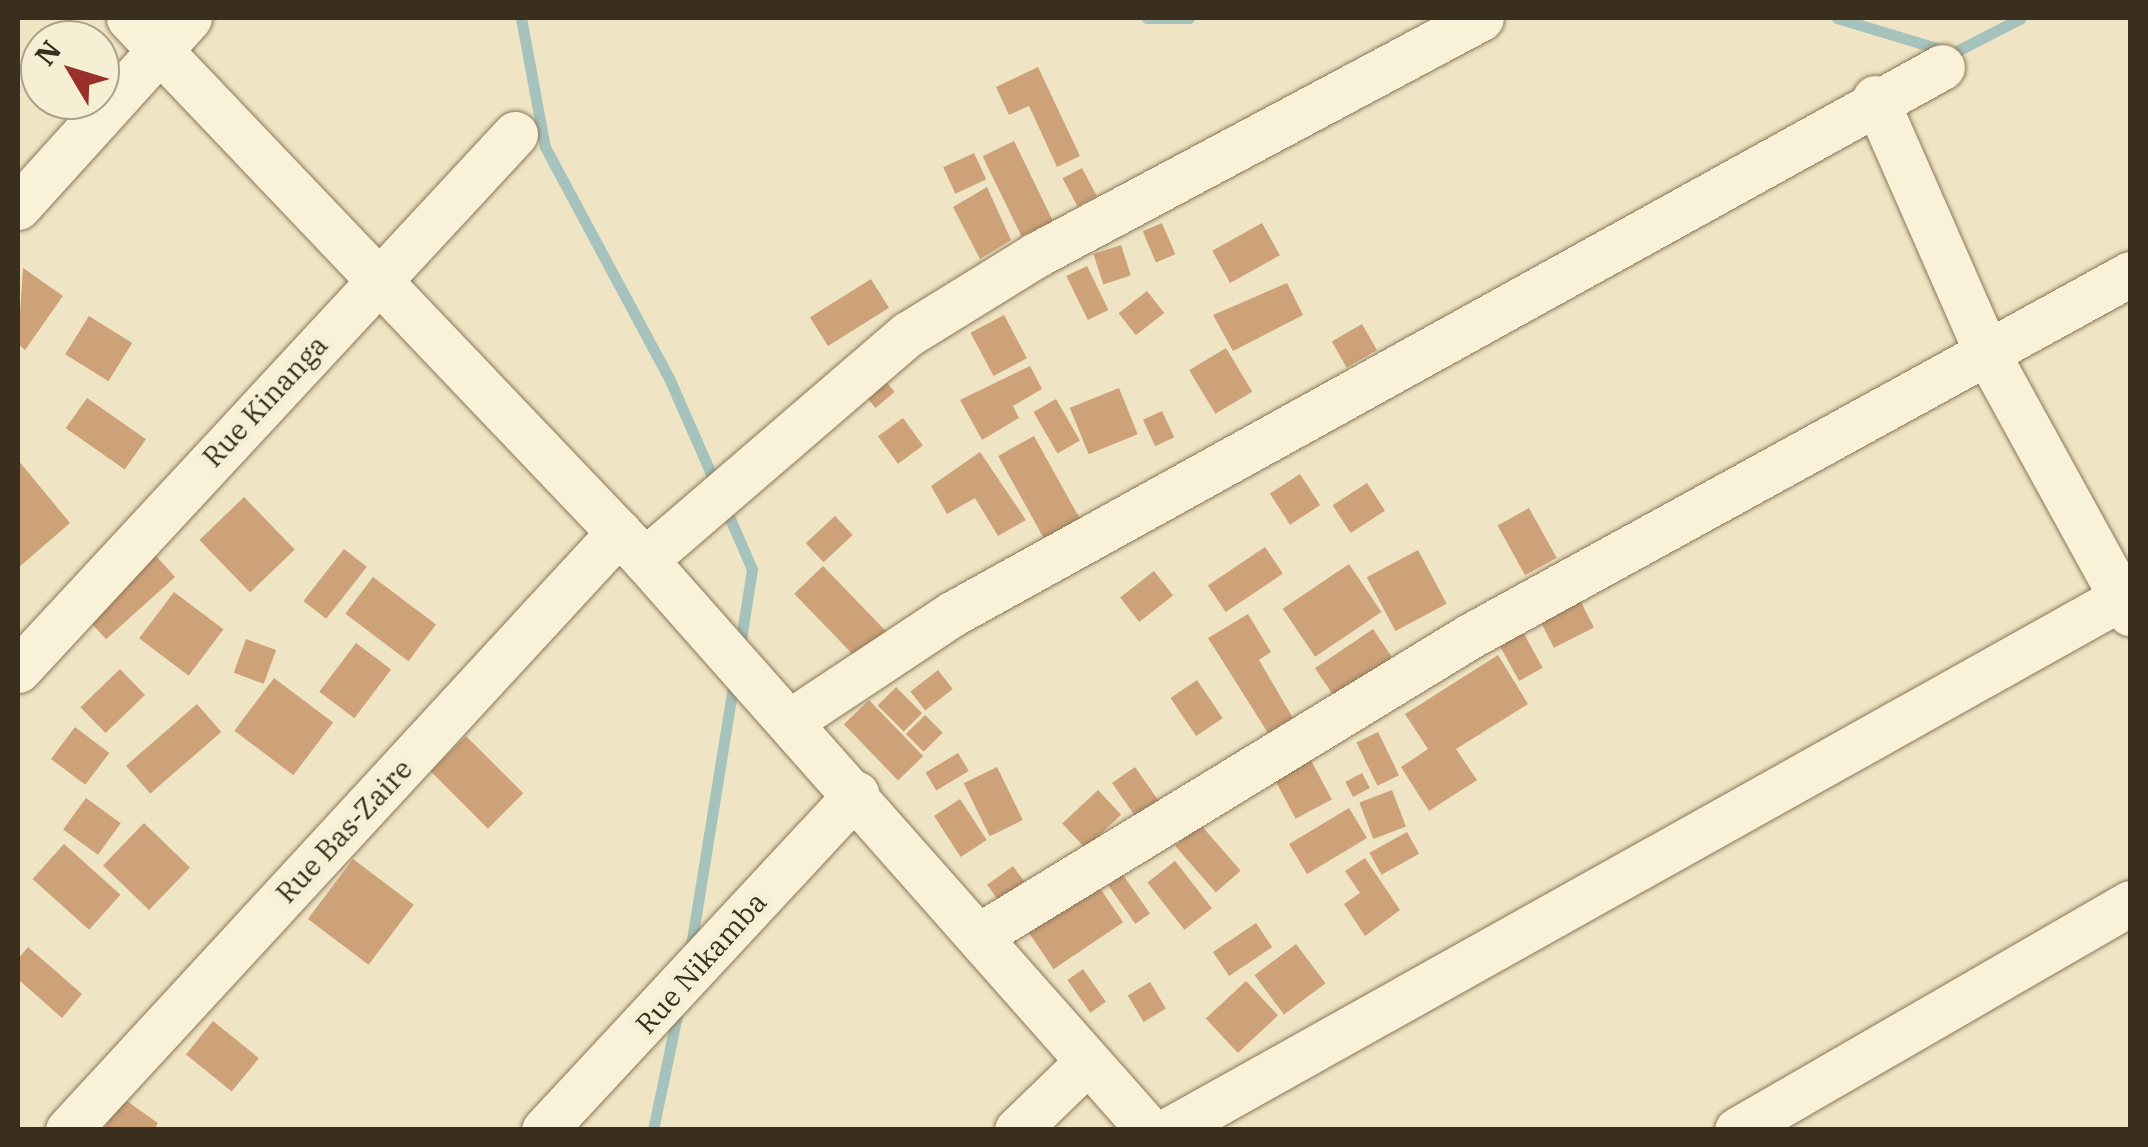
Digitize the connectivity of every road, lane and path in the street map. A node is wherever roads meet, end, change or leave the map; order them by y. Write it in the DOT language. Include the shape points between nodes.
graph roads {
  1 [pos="1481,18"];
  2 [pos="159,28"];
  3 [pos="1942,67"];
  4 [pos="1875,98"];
  5 [pos="514,134"];
  6 [pos="18,207"];
  7 [pos="2130,274"];
  8 [pos="374,281"];
  9 [pos="1987,354"];
  10 [pos="632,546"];
  11 [pos="2128,601"];
  12 [pos="18,670"];
  13 [pos="792,720"];
  14 [pos="856,794"];
  15 [pos="2130,903"];
  16 [pos="980,935"];
  17 [pos="1085,1064"];
  18 [pos="68,1130"];
  19 [pos="544,1130"];
  20 [pos="1017,1130"];
  21 [pos="1149,1130"];
  22 [pos="1170,1130"];
  23 [pos="1737,1130"];
  1 -- 10 [label="street, Rue Bas-Zaire" via="1036,256 908,334"];
  2 -- 6 [label="street"];
  2 -- 8 [label="street"];
  3 -- 4 [label="street"];
  4 -- 9 [label="street"];
  4 -- 13 [label="street" via="952,614"];
  5 -- 8 [label="street, Rue Kinanga"];
  7 -- 9 [label="street"];
  8 -- 10 [label="street"];
  8 -- 12 [label="street, Rue Kinanga"];
  9 -- 11 [label="street"];
  9 -- 16 [label="street" via="1470,636"];
  10 -- 13 [label="street"];
  10 -- 18 [label="street, Rue Bas-Zaire"];
  11 -- 22 [label="street"];
  13 -- 14 [label="street"];
  14 -- 16 [label="street"];
  14 -- 19 [label="street, Rue Nikamba"];
  15 -- 23 [label="street"];
  16 -- 17 [label="street"];
  17 -- 20 [label="street"];
  17 -- 21 [label="street"];
}
